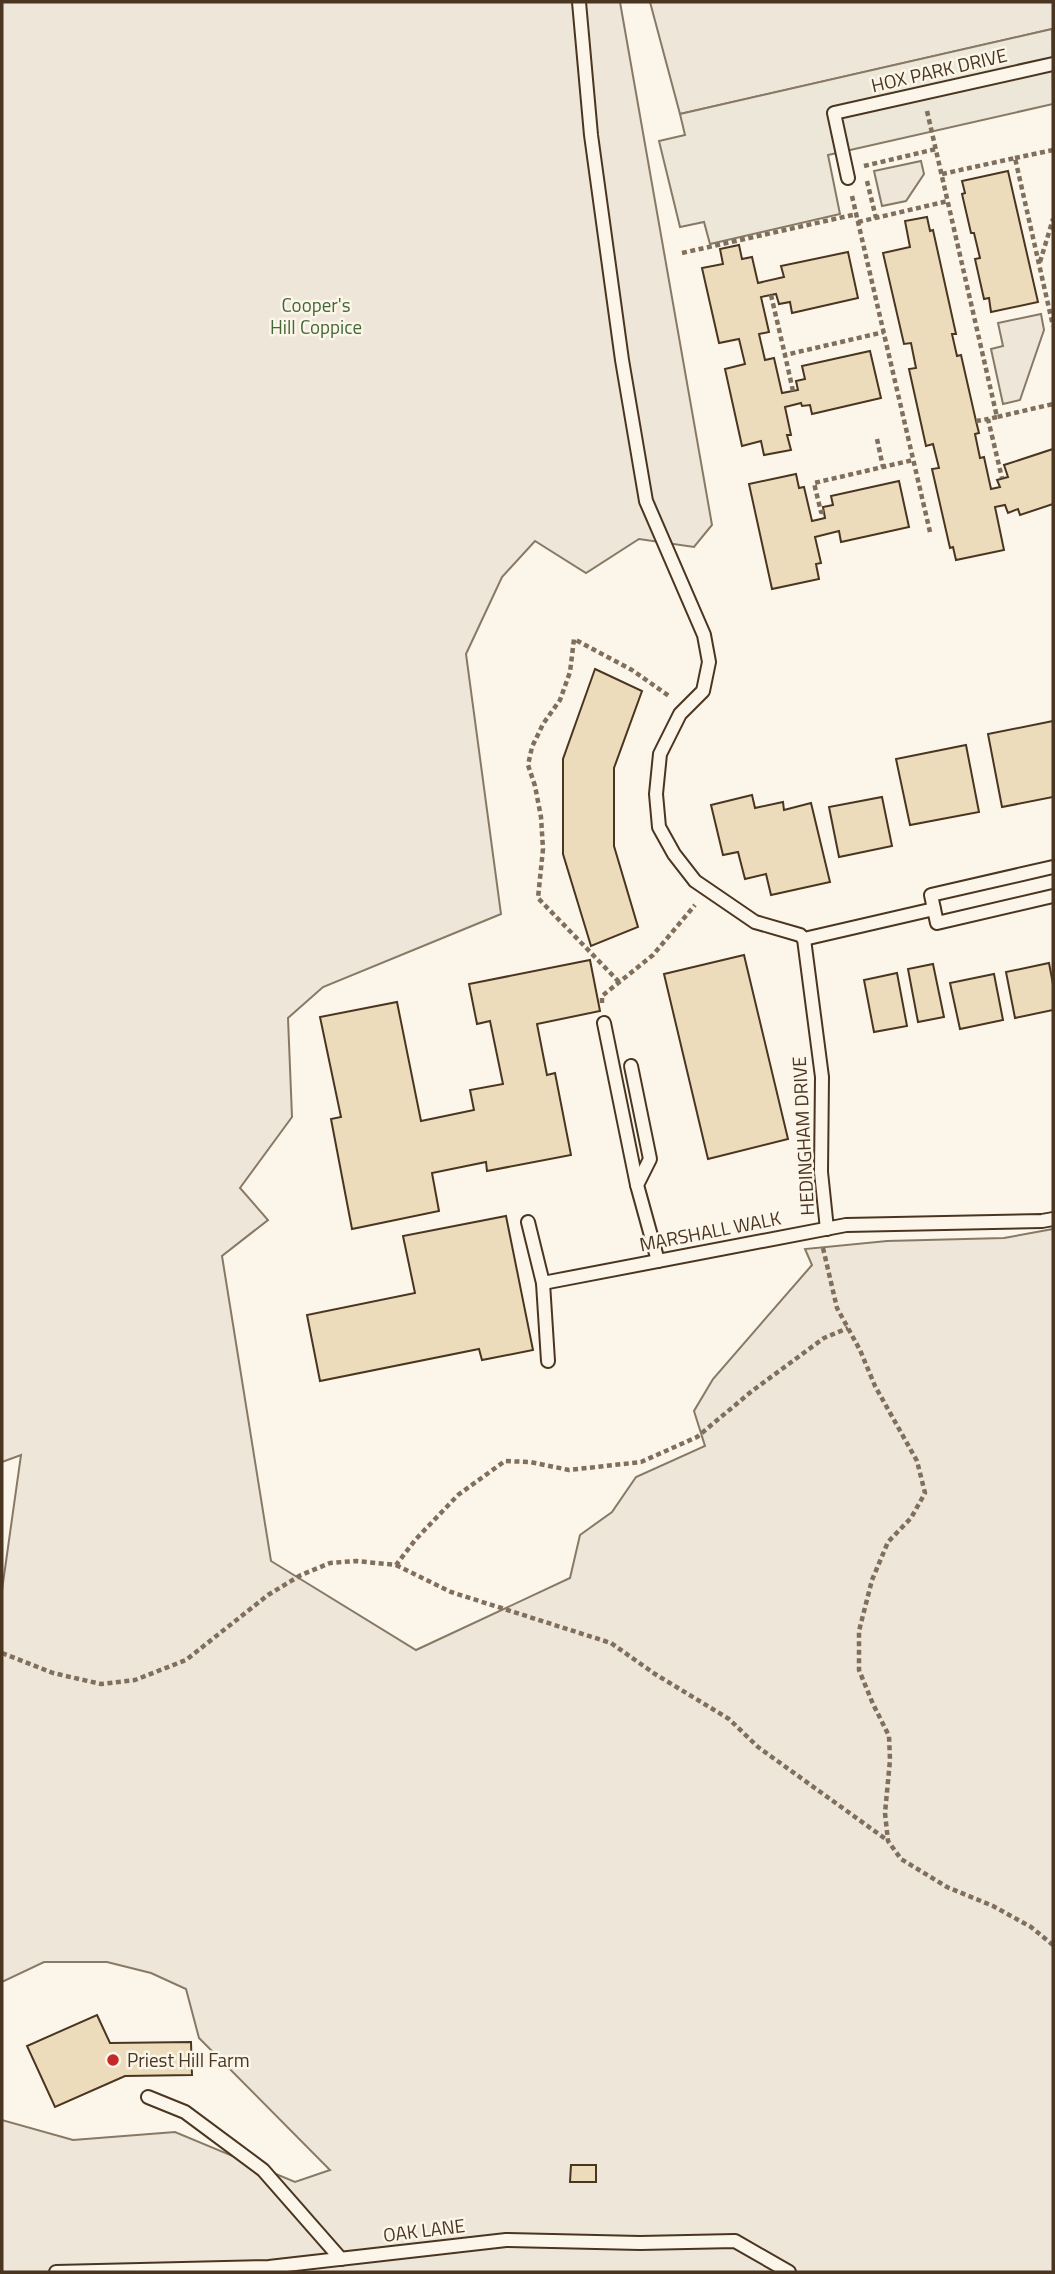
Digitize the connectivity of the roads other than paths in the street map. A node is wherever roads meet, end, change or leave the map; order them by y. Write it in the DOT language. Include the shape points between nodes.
graph roads {
  1 [pos="579,2"];
  2 [pos="1053,64"];
  3 [pos="848,178"];
  4 [pos="1053,867"];
  5 [pos="1053,896"];
  6 [pos="934,909"];
  7 [pos="804,939"];
  8 [pos="604,1023"];
  9 [pos="631,1066"];
  10 [pos="637,1185"];
  11 [pos="1053,1219"];
  12 [pos="528,1222"];
  13 [pos="823,1229"];
  14 [pos="658,1261"];
  15 [pos="543,1283"];
  16 [pos="548,1361"];
  17 [pos="148,2097"];
  18 [pos="341,2259"];
  19 [pos="56,2272"];
  20 [pos="789,2272"];
  1 -- 7 [label="lane" via="590,135 646,501 704,635 709,662 703,691 680,714 660,754 659,827 674,855 706,890 755,922"];
  2 -- 3 [label="lane, HOX PARK DRIVE" via="834,113"];
  4 -- 6 [label="lane" via="931,895"];
  5 -- 6 [label="lane" via="937,923"];
  6 -- 7 [label="lane"];
  7 -- 13 [label="lane, HEDINGHAM DRIVE" via="822,1077"];
  8 -- 10 [label="lane"];
  9 -- 10 [label="lane" via="650,1159"];
  10 -- 14 [label="lane"];
  11 -- 13 [label="lane, MARSHALL WALK"];
  12 -- 15 [label="lane"];
  13 -- 14 [label="lane, MARSHALL WALK"];
  14 -- 15 [label="lane, MARSHALL WALK"];
  15 -- 16 [label="lane"];
  17 -- 18 [label="lane" via="185,2112 263,2170"];
  18 -- 19 [label="lane, OAK LANE" via="269,2267"];
  18 -- 20 [label="lane, OAK LANE" via="506,2240 735,2241"];
}
